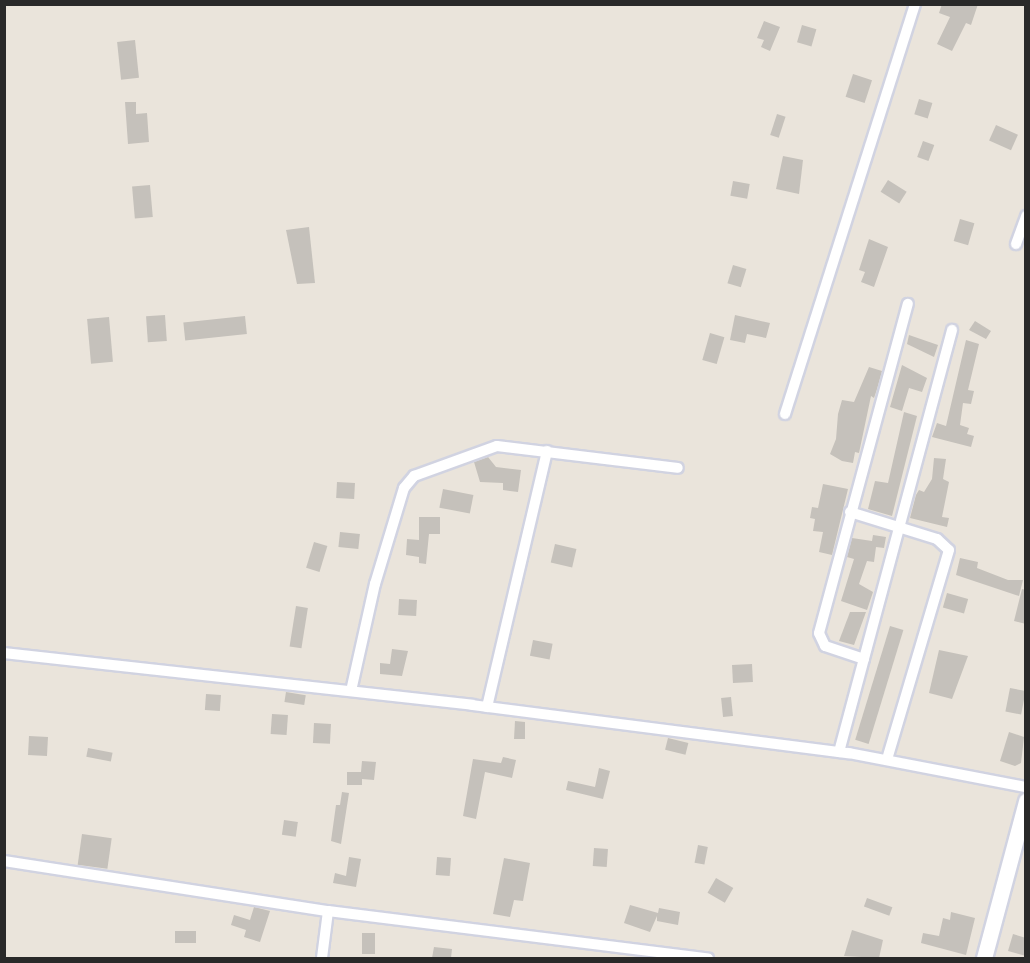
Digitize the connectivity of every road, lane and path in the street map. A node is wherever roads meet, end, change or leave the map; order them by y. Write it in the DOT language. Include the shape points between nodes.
graph roads {
  1 [pos="915,4"];
  2 [pos="1026,216"];
  3 [pos="1016,244"];
  4 [pos="908,304"];
  5 [pos="952,330"];
  6 [pos="785,414"];
  7 [pos="547,451"];
  8 [pos="678,468"];
  9 [pos="850,512"];
  10 [pos="900,527"];
  11 [pos="4,653"];
  12 [pos="864,659"];
  13 [pos="351,691"];
  14 [pos="487,707"];
  15 [pos="839,752"];
  16 [pos="887,759"];
  17 [pos="1026,787"];
  18 [pos="1026,801"];
  19 [pos="4,861"];
  20 [pos="328,911"];
  21 [pos="322,958"];
  22 [pos="708,958"];
  23 [pos="984,958"];
  1 -- 6 [label="street"];
  2 -- 3 [label="street"];
  4 -- 9 [label="street"];
  5 -- 10 [label="street"];
  7 -- 8 [label="street"];
  7 -- 13 [label="street" via="497,446 436,465 414,476 404,488 375,584"];
  7 -- 14 [label="street"];
  9 -- 10 [label="street"];
  9 -- 12 [label="street" via="819,633 825,646"];
  10 -- 12 [label="street"];
  10 -- 16 [label="street" via="937,539 949,550"];
  11 -- 13 [label="street"];
  12 -- 15 [label="street"];
  13 -- 14 [label="street"];
  14 -- 15 [label="street"];
  15 -- 16 [label="street"];
  16 -- 17 [label="street"];
  18 -- 23 [label="street"];
  19 -- 20 [label="street"];
  20 -- 21 [label="street"];
  20 -- 22 [label="street"];
}
